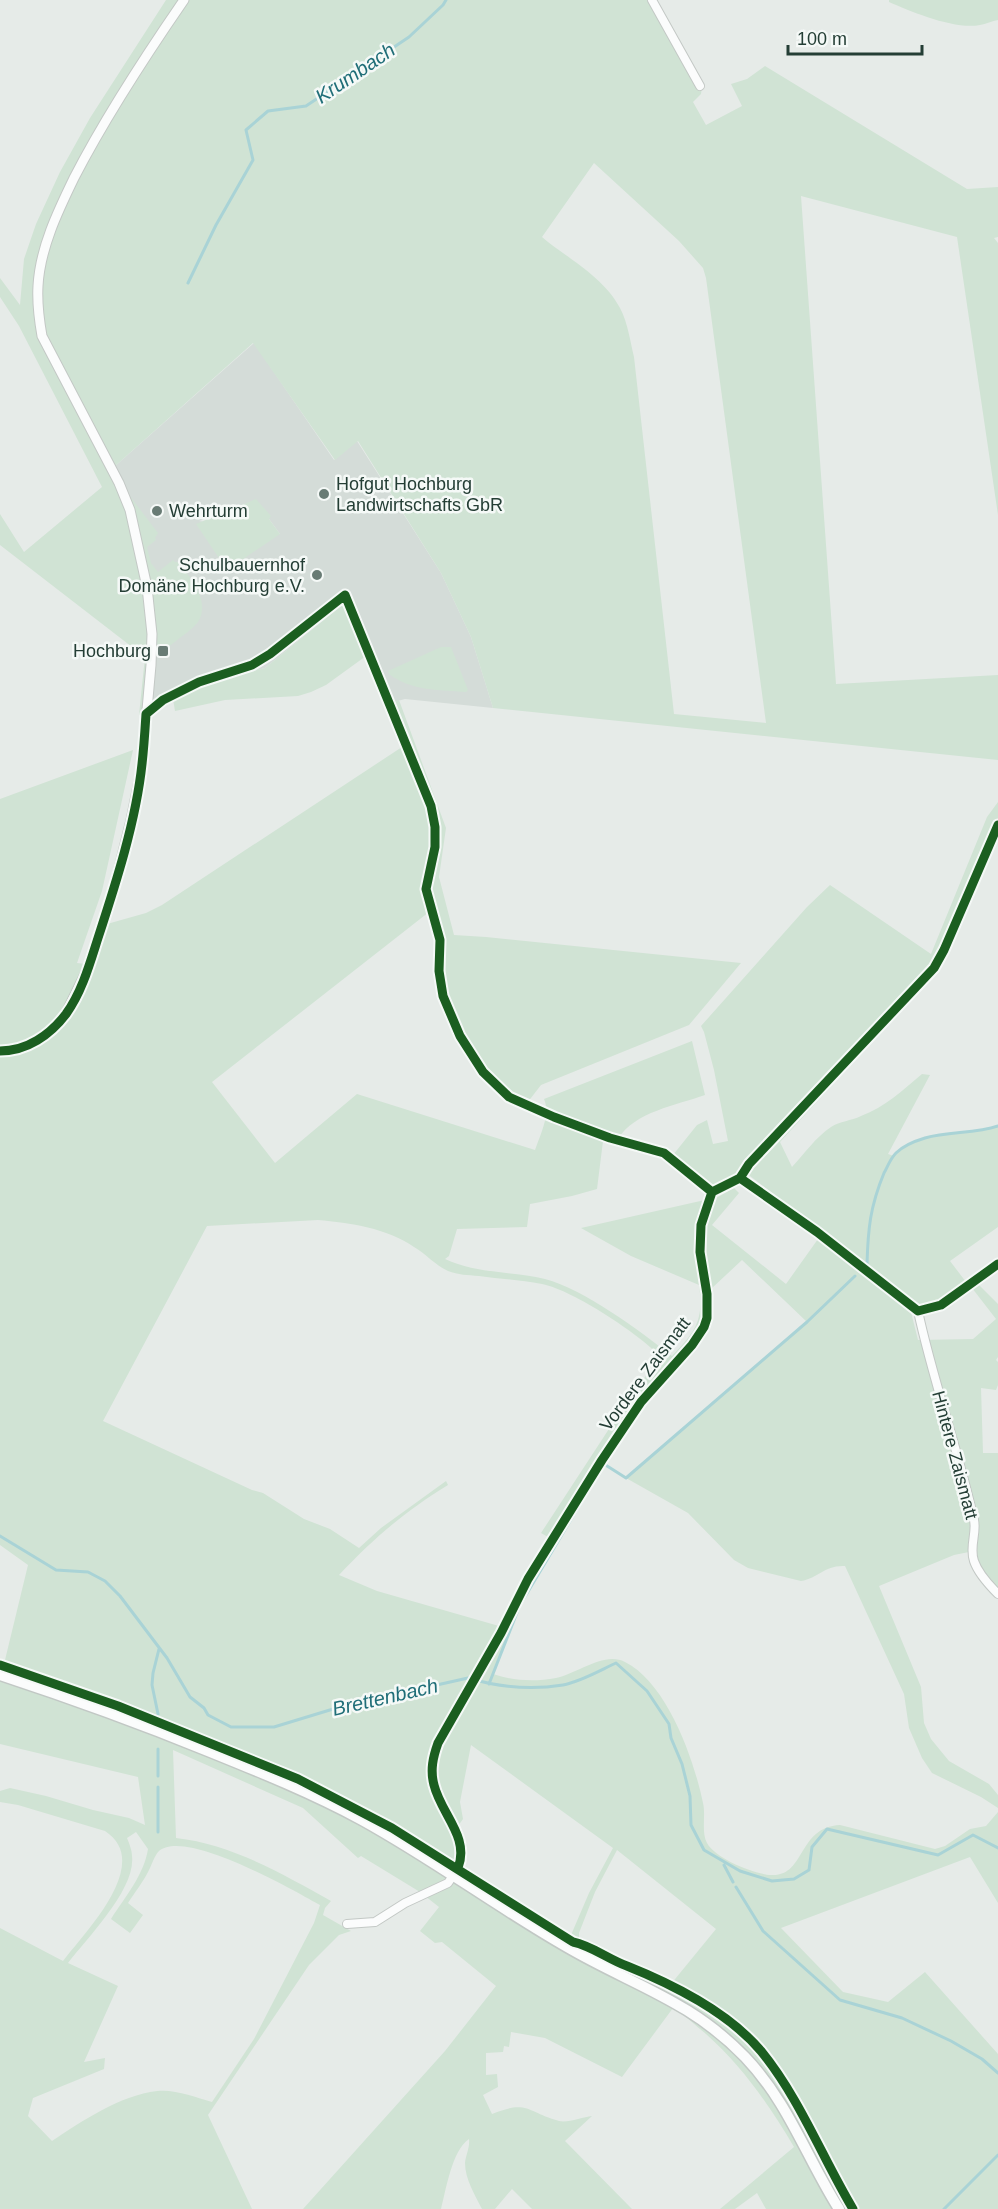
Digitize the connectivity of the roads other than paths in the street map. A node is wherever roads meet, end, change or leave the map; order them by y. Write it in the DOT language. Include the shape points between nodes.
graph roads {
  1 [pos="184,0"];
  2 [pos="652,0"];
  3 [pos="700,86"];
  4 [pos="0,1051"];
  5 [pos="998,1264"];
  6 [pos="918,1311"];
  7 [pos="998,1594"];
  8 [pos="0,1676"];
  9 [pos="454,1874"];
  10 [pos="347,1924"];
  11 [pos="839,2209"];
  1 -- 4 [label="street" via="86,154 49,235 38,284 42,336 130,510 147,586 151,665 142,766 131,820 112,897 88,968 66,1013 52,1029 33,1043"];
  2 -- 3 [label="street"];
  5 -- 6 [label="street" via="941,1305"];
  6 -- 7 [label="street, Hintere Zaismatt" via="975,1523 974,1560"];
  6 -- 9 [label="street, Vordere Zaismatt" via="740,1178 712,1192 701,1225 700,1252 707,1294 704,1327 641,1402 602,1460 528,1579 438,1743 433,1758 434,1786 462,1847 461,1861"];
  8 -- 9 [label="main road" via="153,1729 315,1797"];
  9 -- 10 [label="street" via="448,1883 375,1922"];
  9 -- 11 [label="main road" via="570,1949 674,2001 728,2041 776,2095"];
}
